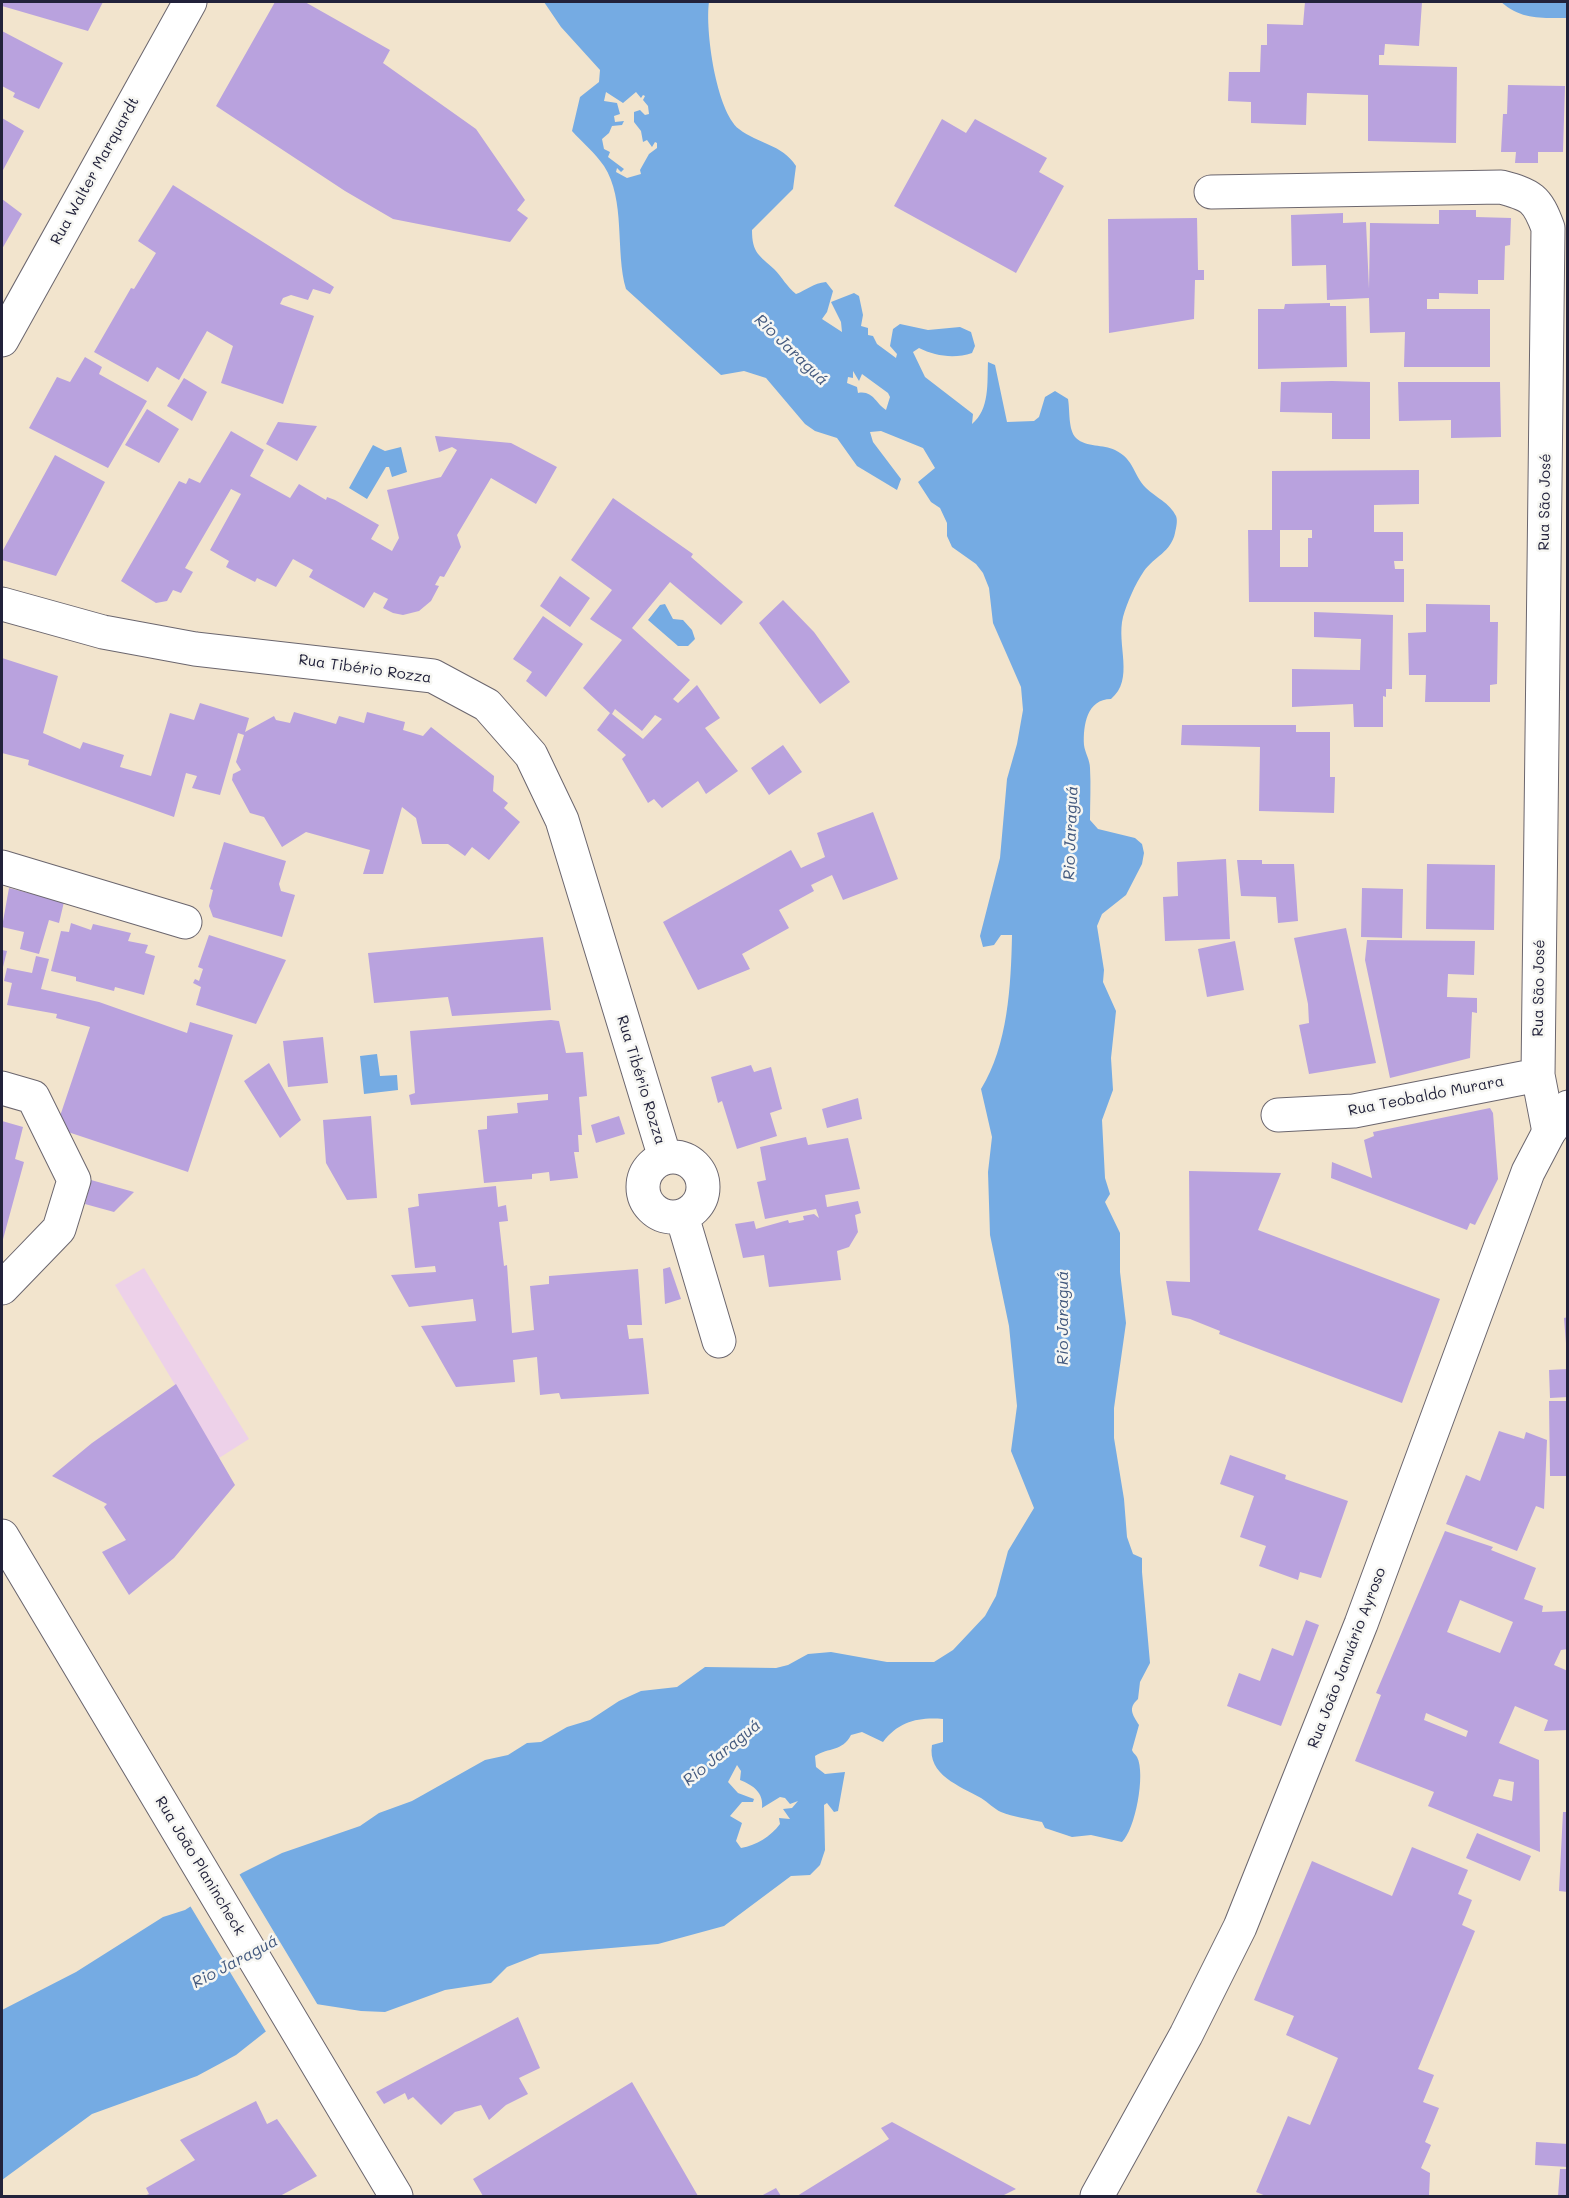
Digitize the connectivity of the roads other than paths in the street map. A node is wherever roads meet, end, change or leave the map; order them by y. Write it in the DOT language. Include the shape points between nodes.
graph roads {
  1 [pos="190,2"];
  2 [pos="1211,192"];
  3 [pos="2,340"];
  4 [pos="2,603"];
  5 [pos="2,867"];
  6 [pos="185,922"];
  7 [pos="1538,1075"];
  8 [pos="2,1088"];
  9 [pos="1278,1115"];
  10 [pos="1558,1120"];
  11 [pos="665,1158"];
  12 [pos="682,1216"];
  13 [pos="2,1288"];
  14 [pos="719,1341"];
  15 [pos="2,1536"];
  16 [pos="396,2196"];
  17 [pos="1097,2196"];
  1 -- 3 [label="street, Rua Walter Marquardt"];
  2 -- 7 [label="street, Rua São José" via="1501,187 1526,194 1540,206 1548,228"];
  4 -- 11 [label="street, Rua Tibério Rozza" via="102,632 195,649 433,676 487,705 531,755 562,820"];
  5 -- 6 [label="street"];
  7 -- 9 [label="street, Rua Teobaldo Murara" via="1353,1111"];
  7 -- 10 [label="street, Rua São José"];
  8 -- 13 [label="street" via="33,1097 74,1179 59,1229"];
  10 -- 17 [label="street, Rua João Januário Ayroso" via="1528,1172 1361,1624 1240,1927 1186,2035"];
  11 -- 12 [label="street, Rua Tibério Rozza" via="688,1161 701,1179 700,1202"];
  11 -- 12 [label="street, Rua Tibério Rozza" via="646,1172 644,1196 658,1214"];
  12 -- 14 [label="street"];
  15 -- 16 [label="street, Rua João Planincheck"];
}
